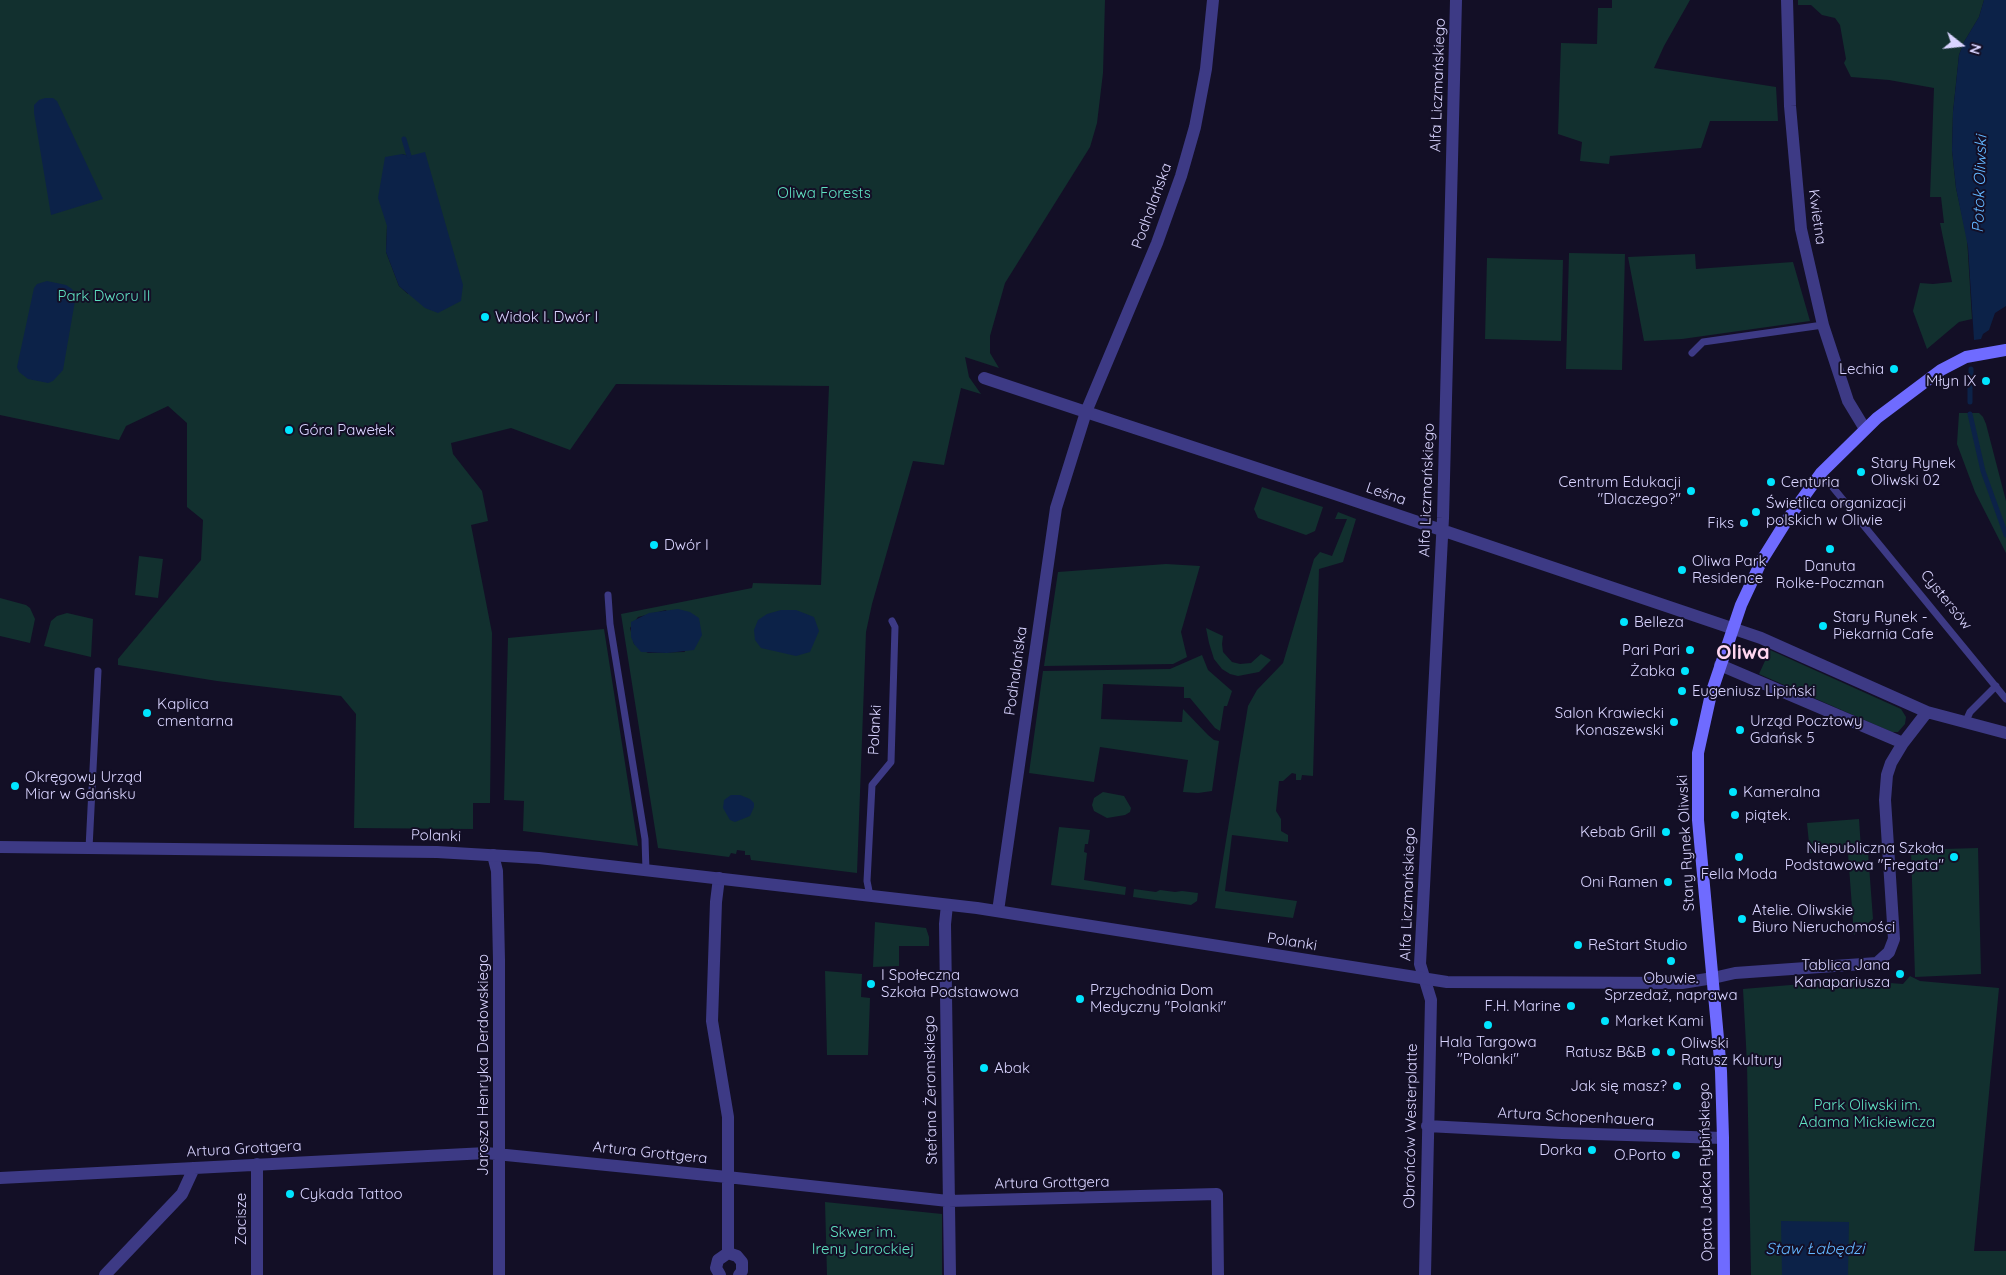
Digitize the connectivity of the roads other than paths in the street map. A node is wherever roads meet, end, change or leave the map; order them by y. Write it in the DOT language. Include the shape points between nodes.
graph roads {
  1 [pos="1213,0"];
  2 [pos="1456,0"];
  3 [pos="1787,0"];
  4 [pos="1823,325"];
  5 [pos="2006,350"];
  6 [pos="1692,353"];
  7 [pos="984,378"];
  8 [pos="1086,412"];
  9 [pos="1865,429"];
  10 [pos="1821,474"];
  11 [pos="1849,508"];
  12 [pos="1860,521"];
  13 [pos="1442,530"];
  14 [pos="608,595"];
  15 [pos="892,621"];
  16 [pos="1732,629"];
  17 [pos="1720,665"];
  18 [pos="98,671"];
  19 [pos="1996,686"];
  20 [pos="2006,699"];
  21 [pos="1927,712"];
  22 [pos="1966,723"];
  23 [pos="2006,734"];
  24 [pos="1902,743"];
  25 [pos="0,847"];
  26 [pos="89,848"];
  27 [pos="493,855"];
  28 [pos="646,871"];
  29 [pos="719,878"];
  30 [pos="870,896"];
  31 [pos="947,905"];
  32 [pos="998,911"];
  33 [pos="1713,978"];
  34 [pos="1425,979"];
  35 [pos="1427,1126"];
  36 [pos="1724,1138"];
  37 [pos="499,1154"];
  38 [pos="257,1164"];
  39 [pos="194,1168"];
  40 [pos="727,1177"];
  41 [pos="0,1178"];
  42 [pos="948,1201"];
  43 [pos="728,1254"];
  44 [pos="105,1275"];
  45 [pos="256,1275"];
  46 [pos="499,1275"];
  47 [pos="720,1275"];
  48 [pos="739,1275"];
  49 [pos="950,1275"];
  50 [pos="1218,1275"];
  51 [pos="1425,1275"];
  52 [pos="1724,1275"];
  1 -- 8 [label="street, Podhalańska" via="1206,69 1195,127 1178,184 1157,243"];
  2 -- 13 [label="street, Alfa Liczmańskiego"];
  3 -- 4 [label="street, Kwietna" via="1790,106 1800,220"];
  4 -- 6 [label="lane" via="1703,342"];
  4 -- 9 [label="street, Kwietna" via="1848,401"];
  5 -- 9 [label="main road, Stary Rynek Oliwski" via="1966,357 1941,370"];
  7 -- 8 [label="street, Leśna"];
  8 -- 13 [label="street, Leśna"];
  8 -- 32 [label="street, Podhalańska" via="1056,508"];
  9 -- 10 [label="main road, Stary Rynek Oliwski"];
  10 -- 11 [label="lane"];
  10 -- 16 [label="main road, Stary Rynek Oliwski" via="1786,520 1762,560"];
  12 -- 19 [label="lane, Cystersów"];
  13 -- 16 [label="street, Leśna"];
  13 -- 34 [label="street, Alfa Liczmańskiego" via="1420,964"];
  14 -- 28 [label="lane" via="645,839"];
  15 -- 30 [label="lane, Polanki" via="895,627 891,762 872,785 867,881"];
  16 -- 17 [label="main road, Stary Rynek Oliwski"];
  16 -- 21 [label="street" via="1761,638"];
  17 -- 24 [label="street"];
  17 -- 33 [label="main road, Stary Rynek Oliwski" via="1704,722 1697,782 1699,838"];
  18 -- 26 [label="lane"];
  19 -- 20 [label="lane, Cystersów"];
  19 -- 22 [label="lane" via="1970,712"];
  21 -- 22 [label="street"];
  21 -- 24 [label="street"];
  22 -- 23 [label="street"];
  24 -- 33 [label="street, Polanki" via="1887,775 1894,939 1889,952 1877,963"];
  25 -- 26 [label="street, Polanki"];
  26 -- 27 [label="street, Polanki"];
  27 -- 28 [label="street, Polanki"];
  27 -- 37 [label="street, Jarosza Henryka Derdowskiego" via="497,870 499,950"];
  28 -- 29 [label="street, Polanki"];
  29 -- 30 [label="street, Polanki"];
  29 -- 40 [label="street" via="712,1021 728,1117"];
  30 -- 31 [label="street, Polanki"];
  31 -- 32 [label="street, Polanki"];
  31 -- 42 [label="street, Stefana Żeromskiego"];
  32 -- 34 [label="street, Polanki"];
  33 -- 34 [label="street, Polanki" via="1682,982 1457,982"];
  33 -- 36 [label="main road, Opata Jacka Rybińskiego"];
  34 -- 35 [label="street, Obrońców Westerplatte" via="1431,1000"];
  35 -- 36 [label="street, Artura Schopenhauera"];
  35 -- 51 [label="street, Obrońców Westerplatte"];
  36 -- 52 [label="main road, Opata Jacka Rybińskiego"];
  37 -- 38 [label="street, Artura Grottgera"];
  37 -- 40 [label="street, Artura Grottgera"];
  37 -- 46 [label="street, Jarosza Henryka Derdowskiego"];
  38 -- 39 [label="street, Artura Grottgera"];
  38 -- 45 [label="street, Zacisze"];
  39 -- 41 [label="street, Artura Grottgera"];
  39 -- 44 [label="street" via="182,1194"];
  40 -- 42 [label="street, Artura Grottgera"];
  40 -- 43 [label="street"];
  42 -- 49 [label="street, Stefana Żeromskiego"];
  42 -- 50 [label="street, Artura Grottgera" via="1217,1194"];
  43 -- 47 [label="street" via="718,1260 716,1268"];
  43 -- 48 [label="street" via="737,1256 742,1262"];
}
